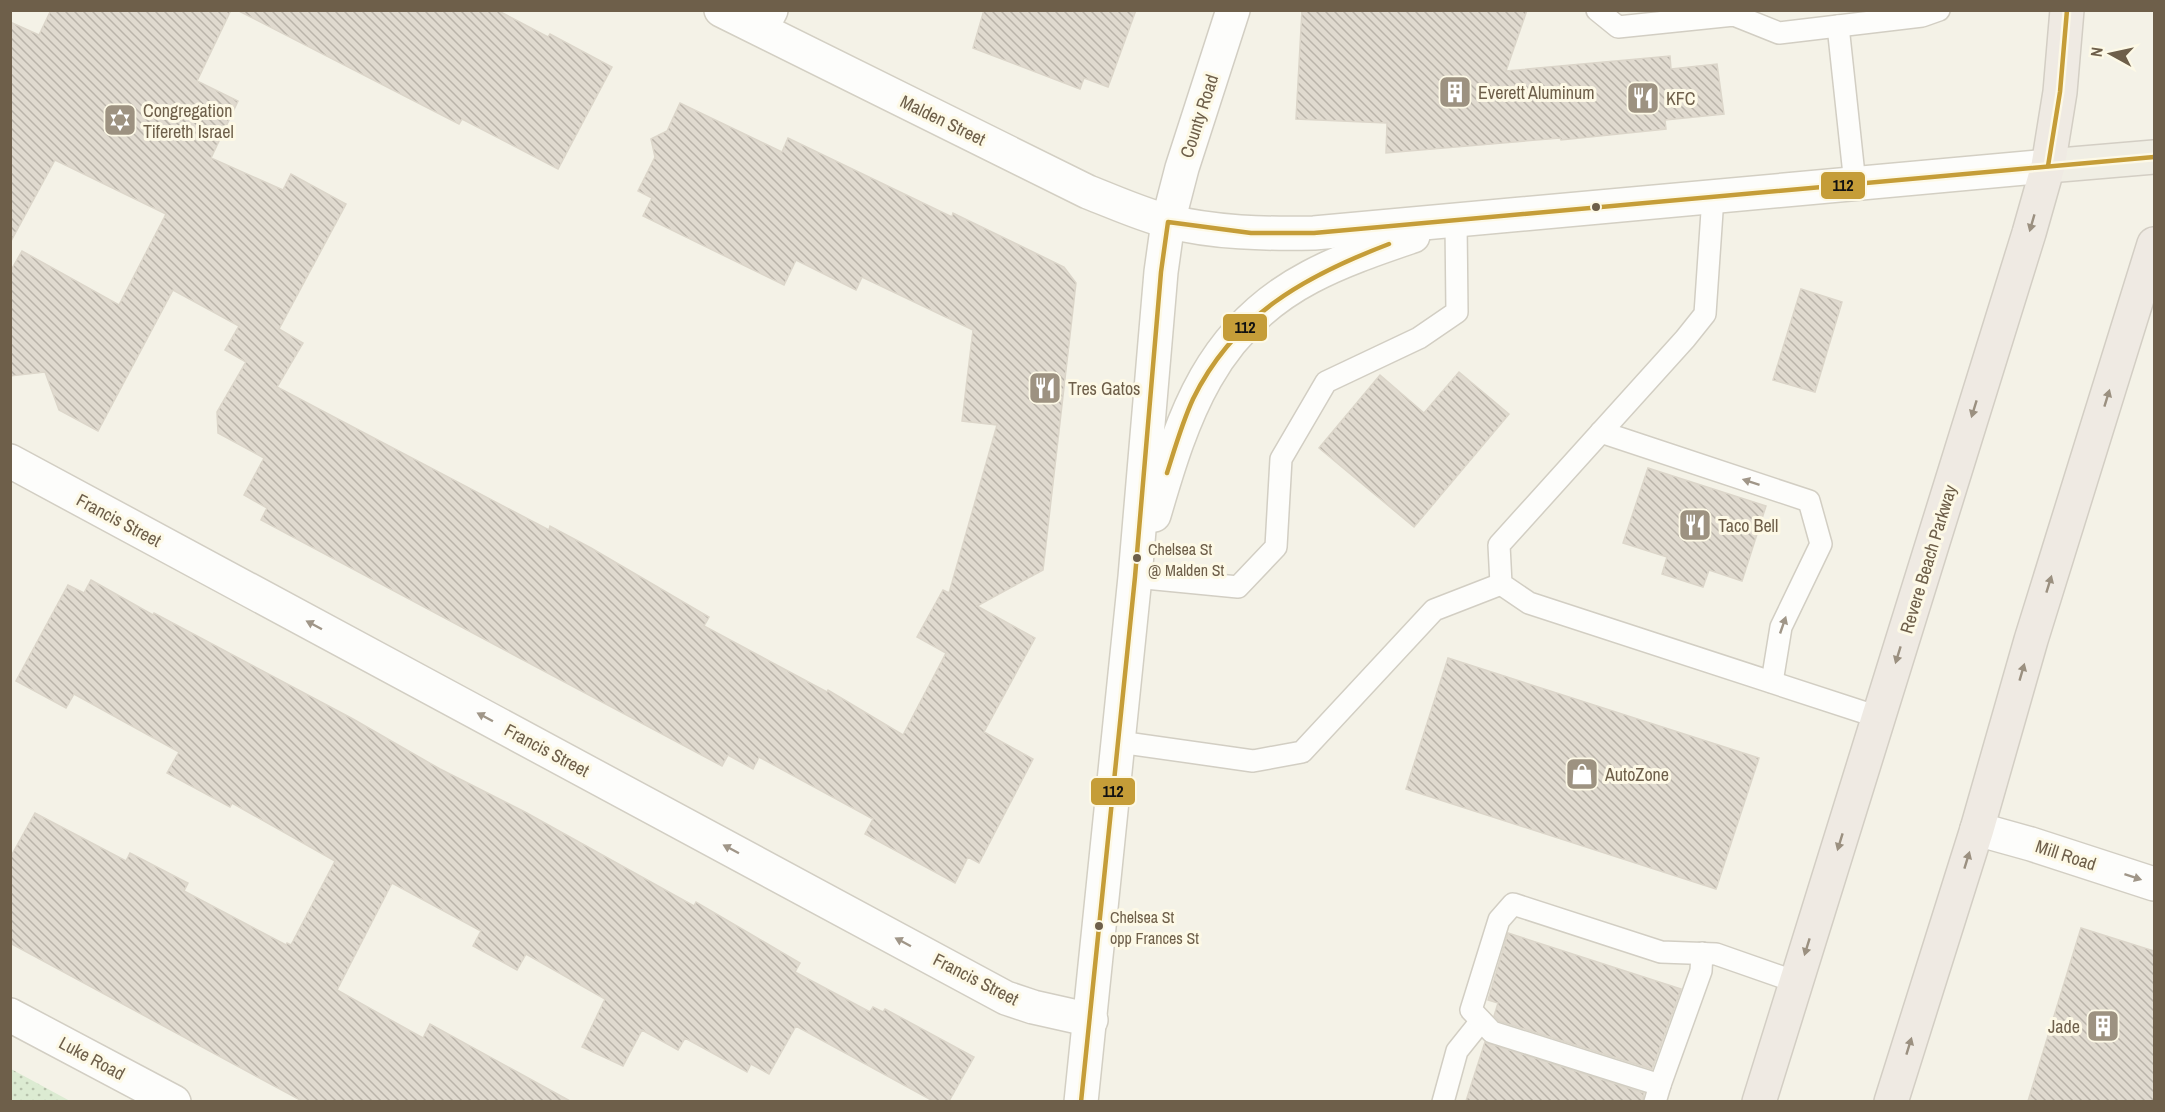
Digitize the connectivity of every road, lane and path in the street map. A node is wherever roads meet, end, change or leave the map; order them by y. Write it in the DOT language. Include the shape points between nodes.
graph roads {
  1 [pos="721,10"];
  2 [pos="1233,10"];
  3 [pos="1597,10"];
  4 [pos="1939,10"];
  5 [pos="2067,10"];
  6 [pos="766,20"];
  7 [pos="1838,26"];
  8 [pos="2154,157"];
  9 [pos="2048,166"];
  10 [pos="1855,184"];
  11 [pos="1713,197"];
  12 [pos="1456,221"];
  13 [pos="1168,222"];
  14 [pos="2154,244"];
  15 [pos="1601,432"];
  16 [pos="10,461"];
  17 [pos="1135,577"];
  18 [pos="1501,584"];
  19 [pos="1772,682"];
  20 [pos="1878,717"];
  21 [pos="1119,742"];
  22 [pos="1977,829"];
  23 [pos="2154,884"];
  24 [pos="1702,953"];
  25 [pos="1796,982"];
  26 [pos="10,1015"];
  27 [pos="1091,1020"];
  28 [pos="1481,1021"];
  29 [pos="1658,1093"];
  30 [pos="174,1101"];
  31 [pos="1081,1101"];
  32 [pos="1443,1101"];
  33 [pos="1759,1101"];
  34 [pos="1891,1101"];
  1 -- 6 [label="street, Malden Street"];
  2 -- 13 [label="street, County Road"];
  3 -- 7 [label="lane" via="1618,27 1734,15 1779,33"];
  4 -- 7 [label="lane" via="1922,16"];
  5 -- 9 [label="highway, Revere Beach Parkway"];
  6 -- 13 [label="street, Malden Street" via="1089,192"];
  7 -- 10 [label="lane"];
  8 -- 9 [label="main road"];
  9 -- 10 [label="street"];
  9 -- 20 [label="highway, Revere Beach Parkway, one-way"];
  10 -- 11 [label="street"];
  11 -- 12 [label="street"];
  11 -- 15 [label="lane" via="1705,314"];
  12 -- 13 [label="street, Malden Street" via="1281,234"];
  12 -- 17 [label="street" via="1308,278 1260,311 1239,332 1193,400"];
  12 -- 17 [label="lane" via="1457,312 1419,338 1326,382 1281,459 1276,547 1238,587"];
  13 -- 17 [label="street, County Road"];
  22 -- 14 [label="highway, one-way" via="2031,639"];
  15 -- 18 [label="lane" via="1499,545"];
  19 -- 15 [label="lane, one-way" via="1781,627 1821,544 1809,501"];
  27 -- 16 [label="street, Francis Street, one-way" via="1006,998"];
  17 -- 21 [label="street"];
  18 -- 19 [label="lane" via="1529,603"];
  18 -- 21 [label="lane" via="1434,610 1302,752 1253,760"];
  19 -- 20 [label="lane"];
  20 -- 25 [label="highway, Revere Beach Parkway, one-way"];
  21 -- 27 [label="street"];
  22 -- 23 [label="street, Mill Road, one-way"];
  34 -- 22 [label="highway, one-way"];
  24 -- 25 [label="lane" via="1716,954"];
  24 -- 28 [label="lane" via="1661,952 1514,903 1499,920 1471,1010"];
  24 -- 29 [label="lane" via="1701,971"];
  25 -- 33 [label="highway, Revere Beach Parkway"];
  26 -- 30 [label="street, Luke Road"];
  27 -- 31 [label="street"];
  28 -- 29 [label="lane" via="1492,1032"];
  28 -- 32 [label="lane" via="1457,1051"];
}
